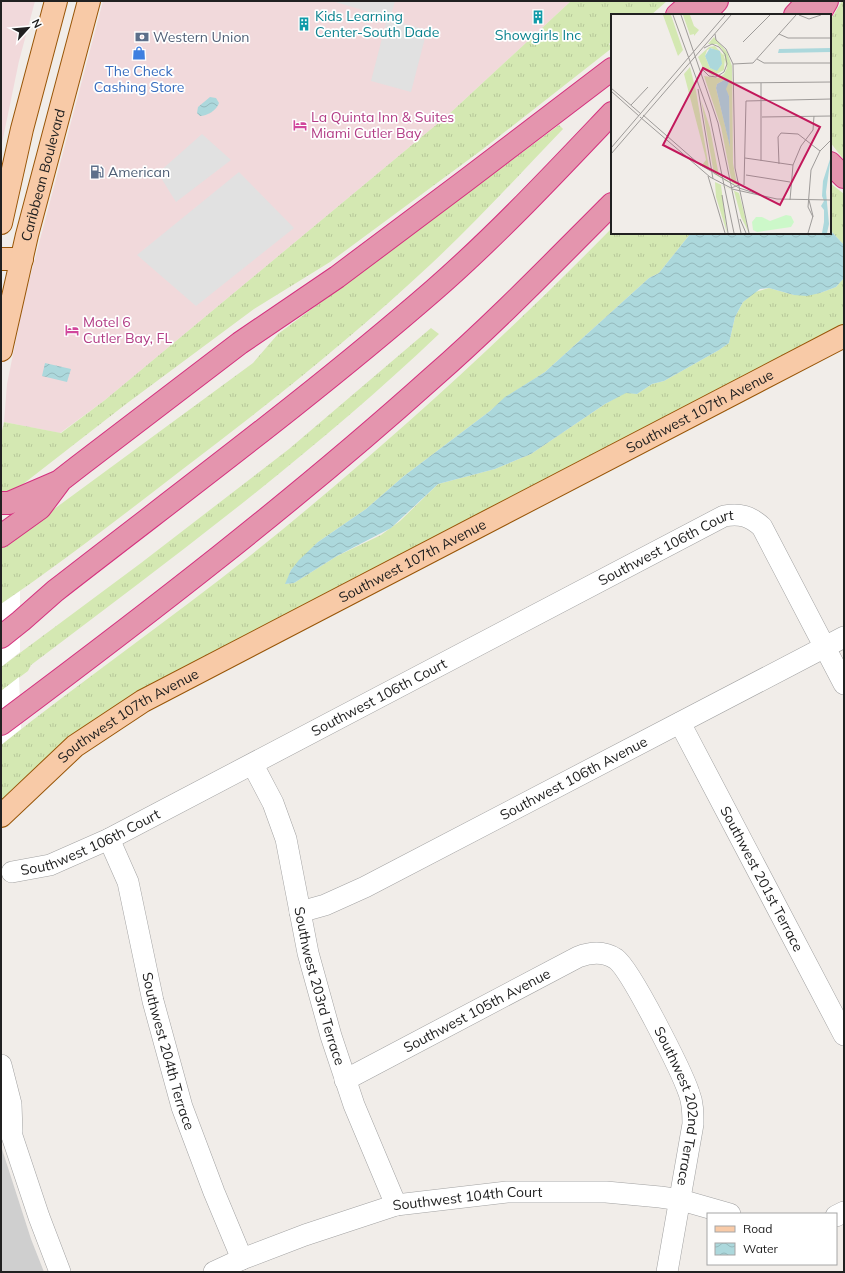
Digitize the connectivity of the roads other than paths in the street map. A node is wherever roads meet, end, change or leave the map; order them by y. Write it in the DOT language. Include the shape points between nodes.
graph roads {
  1 [pos="56,1"];
  2 [pos="89,1"];
  3 [pos="693,1"];
  4 [pos="717,1"];
  5 [pos="808,1"];
  6 [pos="827,1"];
  7 [pos="678,14"];
  8 [pos="705,14"];
  9 [pos="796,14"];
  10 [pos="820,14"];
  11 [pos="611,70"];
  12 [pos="611,114"];
  13 [pos="22,129"];
  14 [pos="54,136"];
  15 [pos="831,164"];
  16 [pos="844,177"];
  17 [pos="611,205"];
  18 [pos="1,223"];
  19 [pos="11,259"];
  20 [pos="844,336"];
  21 [pos="1,350"];
  22 [pos="61,480"];
  23 [pos="1,504"];
  24 [pos="1,536"];
  25 [pos="14,617"];
  26 [pos="1,637"];
  27 [pos="844,637"];
  28 [pos="825,648"];
  29 [pos="844,684"];
  30 [pos="680,723"];
  31 [pos="1,724"];
  32 [pos="252,765"];
  33 [pos="1,816"];
  34 [pos="109,839"];
  35 [pos="12,872"];
  36 [pos="300,912"];
  37 [pos="610,956"];
  38 [pos="844,1035"];
  39 [pos="1,1065"];
  40 [pos="345,1080"];
  41 [pos="1,1115"];
  42 [pos="12,1136"];
  43 [pos="681,1200"];
  44 [pos="396,1205"];
  45 [pos="726,1213"];
  46 [pos="242,1259"];
  47 [pos="60,1272"];
  48 [pos="214,1272"];
  49 [pos="667,1272"];
  1 -- 13 [label="main road, Caribbean Boulevard"];
  2 -- 14 [label="main road, Caribbean Boulevard"];
  3 -- 7 [label="highway"];
  4 -- 8 [label="highway"];
  5 -- 9 [label="highway"];
  6 -- 10 [label="highway"];
  11 -- 22 [label="highway" via="337,277 240,343"];
  12 -- 25 [label="highway" via="523,205 434,290 330,378 55,591"];
  13 -- 14 [label="main road"];
  13 -- 18 [label="main road, Caribbean Boulevard"];
  14 -- 19 [label="main road, Caribbean Boulevard"];
  15 -- 16 [label="highway"];
  17 -- 31 [label="highway" via="510,306 433,378 336,462 163,601"];
  19 -- 21 [label="main road, Caribbean Boulevard"];
  20 -- 33 [label="main road, Southwest 107th Avenue" via="143,701 74,746"];
  22 -- 23 [label="highway" via="9,503"];
  22 -- 24 [label="highway" via="40,508"];
  25 -- 26 [label="highway"];
  27 -- 28 [label="street, Southwest 106th Avenue"];
  28 -- 29 [label="street"];
  28 -- 30 [label="street, Southwest 106th Avenue"];
  28 -- 32 [label="street, Southwest 106th Court" via="766,534 755,521 742,514 734,514 715,519"];
  30 -- 36 [label="street, Southwest 106th Avenue" via="365,887 325,905"];
  30 -- 38 [label="street, Southwest 201st Terrace"];
  32 -- 34 [label="street, Southwest 106th Court"];
  32 -- 36 [label="street, Southwest 203rd Terrace" via="282,825"];
  34 -- 35 [label="street, Southwest 106th Court" via="50,865"];
  34 -- 46 [label="street, Southwest 204th Terrace" via="128,882 153,1001 182,1107"];
  36 -- 40 [label="street, Southwest 203rd Terrace" via="319,994"];
  37 -- 40 [label="street, Southwest 105th Avenue" via="596,953 578,957"];
  37 -- 43 [label="street, Southwest 202nd Terrace" via="621,963 628,973 690,1094 693,1124"];
  39 -- 42 [label="street" via="11,1104"];
  40 -- 44 [label="street, Southwest 203rd Terrace"];
  41 -- 42 [label="street"];
  42 -- 47 [label="street"];
  43 -- 44 [label="street, Southwest 104th Court" via="606,1192 507,1192"];
  43 -- 45 [label="street, Southwest 104th Court"];
  43 -- 49 [label="street, Southwest 202nd Terrace"];
  44 -- 46 [label="street, Southwest 104th Court"];
  46 -- 48 [label="street, Southwest 104th Court"];
}
